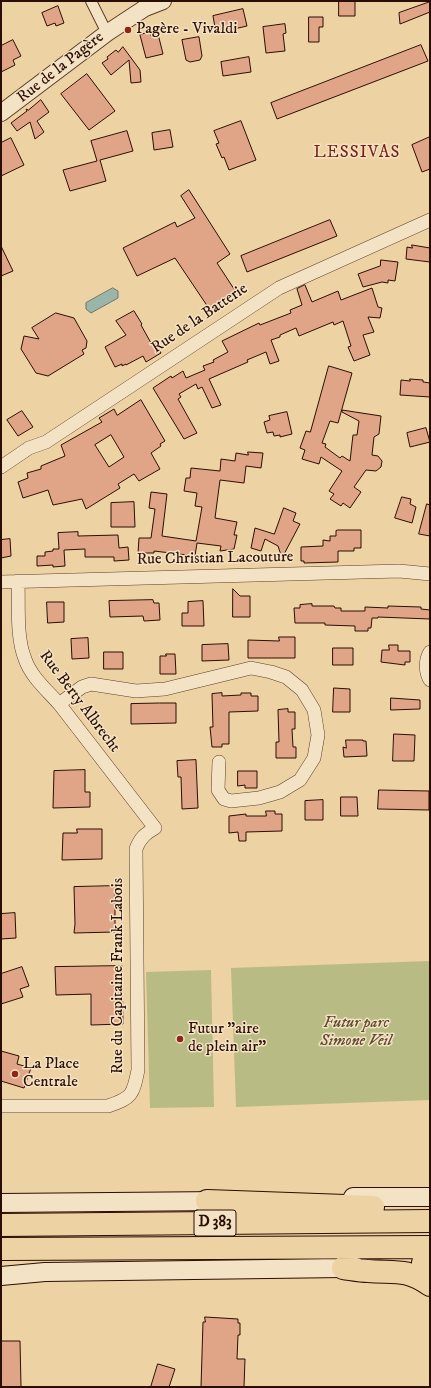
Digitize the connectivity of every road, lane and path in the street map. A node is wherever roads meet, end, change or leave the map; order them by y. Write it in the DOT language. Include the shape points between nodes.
graph roads {
  1 [pos="91,1"];
  2 [pos="163,1"];
  3 [pos="107,33"];
  4 [pos="1,113"];
  5 [pos="430,220"];
  6 [pos="1,467"];
  7 [pos="430,574"];
  8 [pos="18,581"];
  9 [pos="1,582"];
  10 [pos="430,652"];
  11 [pos="430,680"];
  12 [pos="59,704"];
  13 [pos="219,762"];
  14 [pos="155,828"];
  15 [pos="1,1106"];
  16 [pos="430,1197"];
  17 [pos="207,1201"];
  18 [pos="1,1203"];
  19 [pos="430,1208"];
  20 [pos="430,1221"];
  21 [pos="1,1225"];
  22 [pos="1,1249"];
  23 [pos="428,1258"];
  24 [pos="343,1268"];
  25 [pos="1,1269"];
  26 [pos="45,1272"];
  27 [pos="1,1276"];
  28 [pos="430,1284"];
  1 -- 3 [label="street"];
  2 -- 3 [label="street, Rue de la Pagère" via="145,8"];
  3 -- 4 [label="street, Rue de la Pagère"];
  5 -- 6 [label="street, Rue de la Batterie" via="279,288 46,442 29,448"];
  7 -- 8 [label="street, Rue Christian Lacouture" via="399,571"];
  8 -- 9 [label="street, Rue Christian Lacouture"];
  8 -- 12 [label="street, Rue Berty Albrecht" via="22,652 25,662"];
  10 -- 11 [label="street" via="426,665"];
  12 -- 13 [label="street" via="82,687 91,684 136,691 165,689 251,668 286,677 302,690 314,710 318,735 314,758 300,780 280,792 259,798 231,801 224,799 218,790"];
  12 -- 14 [label="street, Rue Berty Albrecht"];
  14 -- 15 [label="street, Rue du Capitaine Frank Labois" via="145,834 136,849 138,1070 134,1089 124,1101 108,1106"];
  16 -- 17 [label="main road"];
  17 -- 18 [label="main road"];
  17 -- 19 [label="highway"];
  20 -- 21 [label="highway, D 383"];
  22 -- 23 [label="highway, D 383"];
  23 -- 24 [label="main road"];
  24 -- 26 [label="main road"];
  24 -- 28 [label="highway" via="368,1272 409,1273"];
  25 -- 26 [label="main road"];
  26 -- 27 [label="main road"];
}
